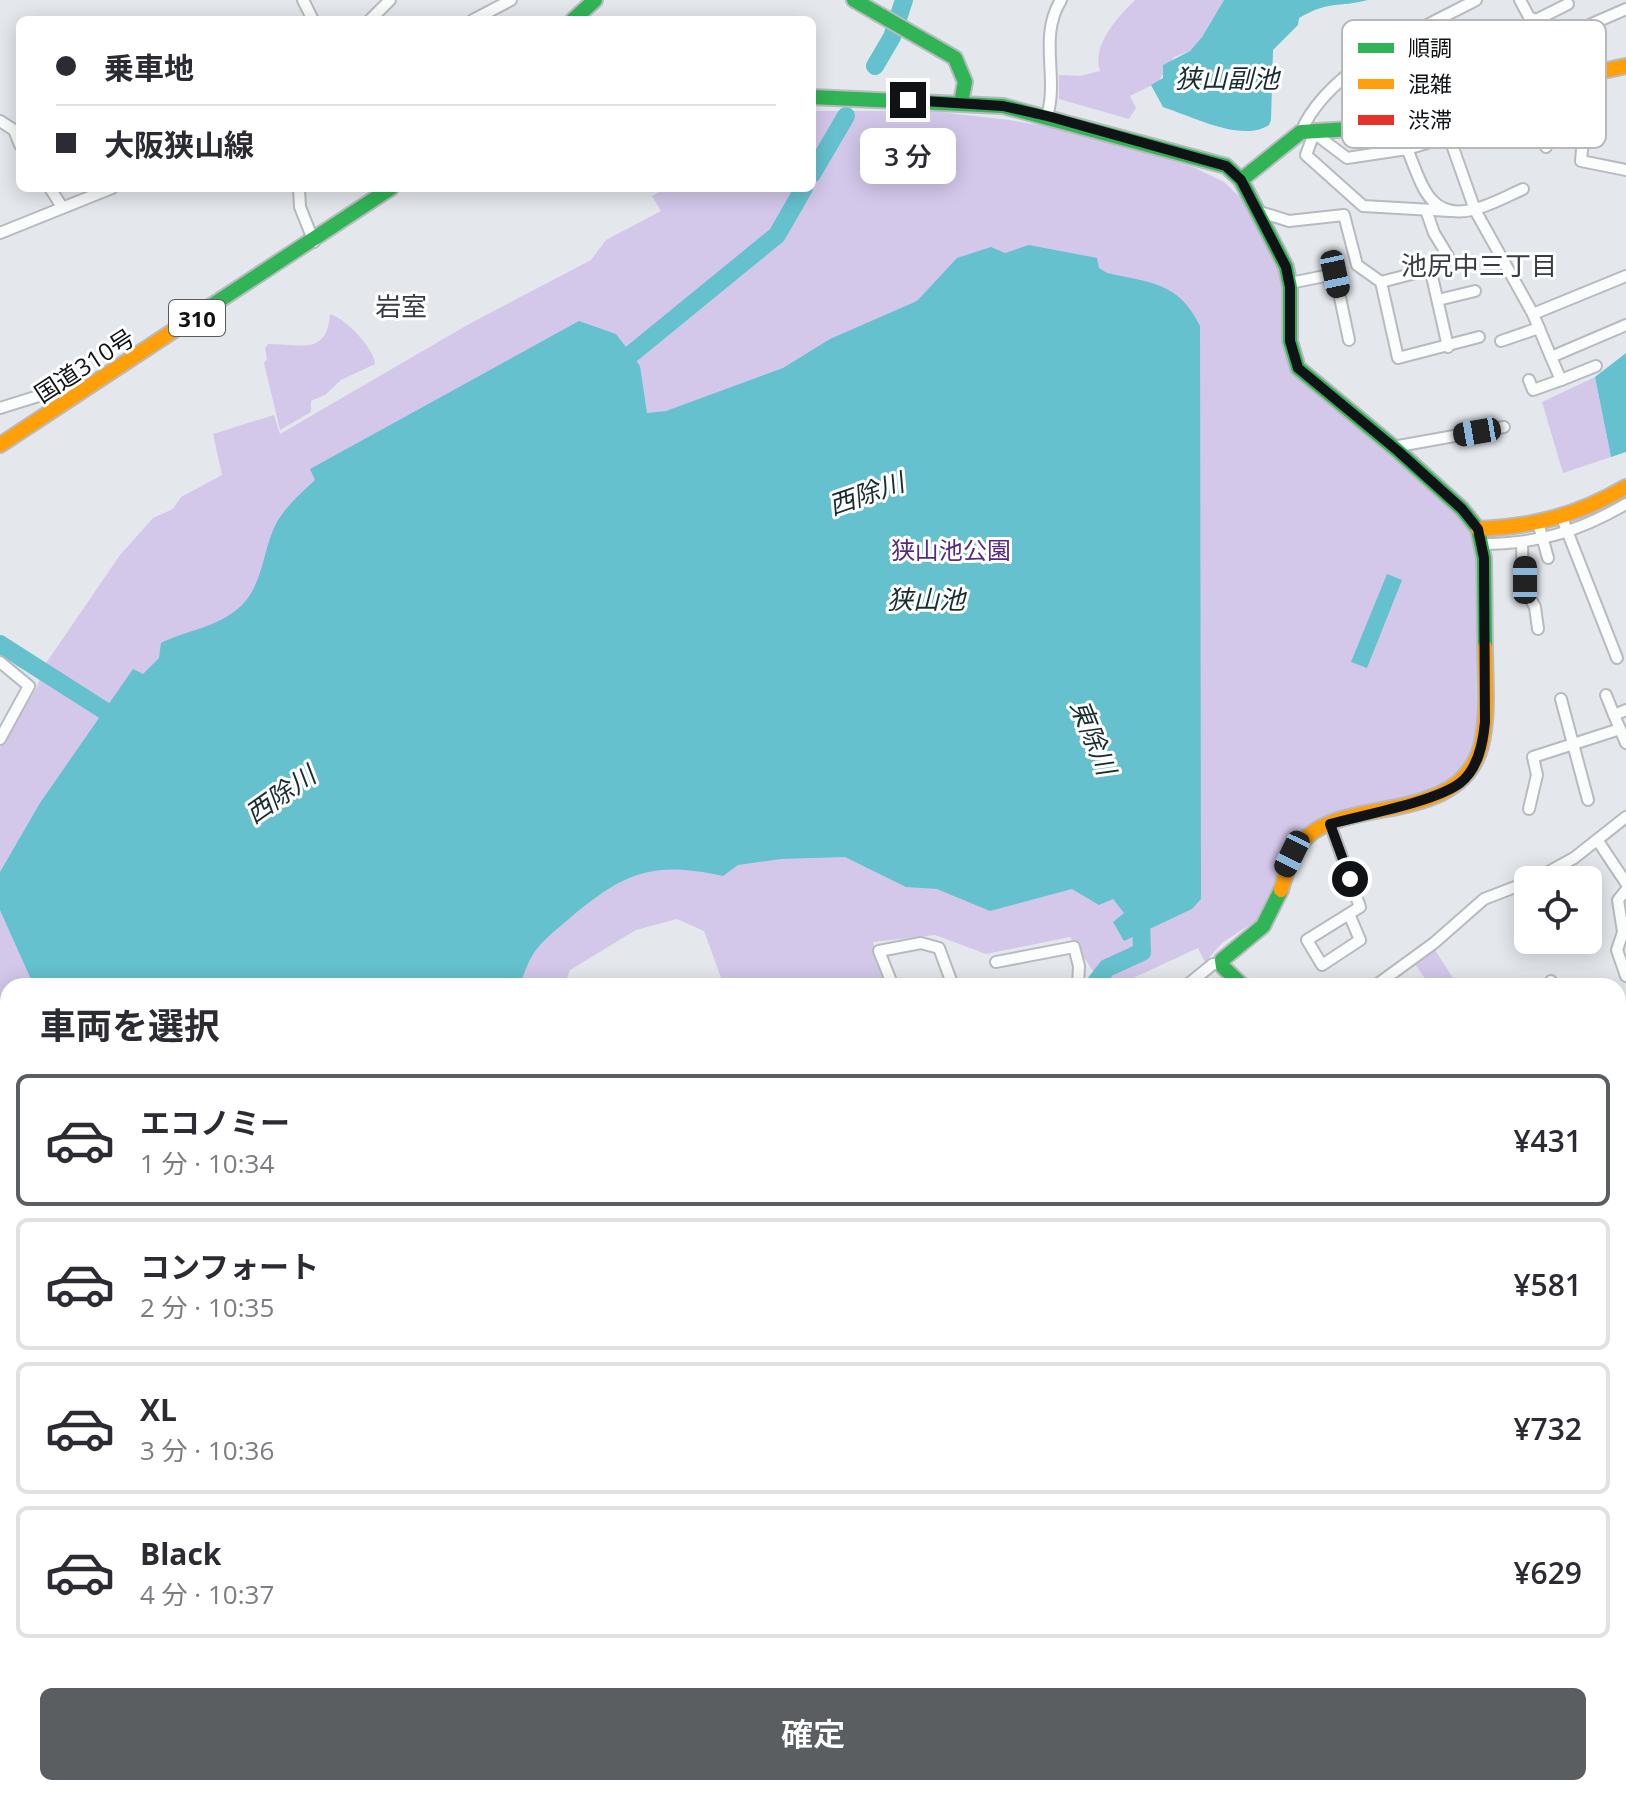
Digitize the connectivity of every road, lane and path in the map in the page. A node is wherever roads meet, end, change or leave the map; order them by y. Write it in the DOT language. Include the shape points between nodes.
graph roads {
  1 [pos="390,0"];
  2 [pos="511,0"];
  3 [pos="595,0"];
  4 [pos="854,0"];
  5 [pos="1061,0"];
  6 [pos="1476,0"];
  7 [pos="1520,0"];
  8 [pos="1568,4"];
  9 [pos="1625,4"];
  10 [pos="374,16"];
  11 [pos="481,16"];
  12 [pos="577,16"];
  13 [pos="1438,20"];
  14 [pos="1596,20"];
  15 [pos="1626,66"];
  16 [pos="1606,71"];
  17 [pos="1342,81"];
  18 [pos="816,97"];
  19 [pos="961,102"];
  20 [pos="1047,116"];
  21 [pos="0,121"];
  22 [pos="1342,128"];
  23 [pos="1308,132"];
  24 [pos="16,135"];
  25 [pos="1410,148"];
  26 [pos="1451,148"];
  27 [pos="1582,148"];
  28 [pos="1407,149"];
  29 [pos="1626,170"];
  30 [pos="1241,180"];
  31 [pos="1523,189"];
  32 [pos="53,192"];
  33 [pos="101,192"];
  34 [pos="299,192"];
  35 [pos="385,192"];
  36 [pos="62,207"];
  37 [pos="1475,210"];
  38 [pos="1450,211"];
  39 [pos="1260,212"];
  40 [pos="1427,213"];
  41 [pos="0,233"];
  42 [pos="314,242"];
  43 [pos="1448,256"];
  44 [pos="1626,276"];
  45 [pos="1381,282"];
  46 [pos="1290,283"];
  47 [pos="1475,291"];
  48 [pos="1438,300"];
  49 [pos="1533,314"];
  50 [pos="1626,325"];
  51 [pos="1539,328"];
  52 [pos="1479,337"];
  53 [pos="1349,340"];
  54 [pos="1501,341"];
  55 [pos="1448,347"];
  56 [pos="1551,357"];
  57 [pos="1596,366"];
  58 [pos="1529,380"];
  59 [pos="1561,380"];
  60 [pos="80,393"];
  61 [pos="0,408"];
  62 [pos="1504,427"];
  63 [pos="0,445"];
  64 [pos="1393,447"];
  65 [pos="1626,487"];
  66 [pos="1626,504"];
  67 [pos="1562,518"];
  68 [pos="1541,533"];
  69 [pos="1569,533"];
  70 [pos="1480,537"];
  71 [pos="1522,544"];
  72 [pos="1548,558"];
  73 [pos="1538,629"];
  74 [pos="1617,658"];
  75 [pos="0,662"];
  76 [pos="1606,695"];
  77 [pos="1561,699"];
  78 [pos="1626,710"];
  79 [pos="1614,715"];
  80 [pos="1620,729"];
  81 [pos="0,739"];
  82 [pos="1626,743"];
  83 [pos="1575,744"];
  84 [pos="1588,800"];
  85 [pos="1529,809"];
  86 [pos="1626,815"];
  87 [pos="1330,824"];
  88 [pos="1598,841"];
  89 [pos="1557,866"];
  90 [pos="1626,883"];
  91 [pos="1514,887"];
  92 [pos="1626,890"];
  93 [pos="1349,914"];
  94 [pos="996,962"];
  95 [pos="1221,964"];
  96 [pos="1626,976"];
  97 [pos="890,978"];
  98 [pos="950,978"];
  99 [pos="1078,978"];
  100 [pos="1196,978"];
  101 [pos="1235,978"];
  102 [pos="1385,978"];
  1 -- 10 [label="street"];
  2 -- 11 [label="street"];
  3 -- 12 [label="main road"];
  4 -- 19 [label="main road" via="955,58 965,82"];
  5 -- 20 [label="street" via="1050,17 1052,99"];
  6 -- 13 [label="street"];
  7 -- 8 [label="street" via="1536,20"];
  9 -- 14 [label="street"];
  15 -- 16 [label="main road"];
  17 -- 23 [label="street" via="1307,117"];
  18 -- 19 [label="main road"];
  19 -- 20 [label="main road"];
  20 -- 30 [label="main road" via="1226,166"];
  21 -- 24 [label="street"];
  22 -- 23 [label="main road"];
  23 -- 28 [label="street" via="1347,158"];
  23 -- 30 [label="main road"];
  23 -- 40 [label="street" via="1306,155 1363,206"];
  25 -- 28 [label="street"];
  26 -- 37 [label="street"];
  27 -- 29 [label="street" via="1581,161"];
  28 -- 38 [label="street" via="1432,201"];
  30 -- 39 [label="main road"];
  31 -- 37 [label="street"];
  32 -- 36 [label="street"];
  33 -- 36 [label="street"];
  34 -- 42 [label="street"];
  35 -- 42 [label="main road, 国道310号 / 310"];
  36 -- 41 [label="street"];
  37 -- 38 [label="street"];
  37 -- 49 [label="street"];
  38 -- 40 [label="street"];
  39 -- 45 [label="street" via="1289,221 1344,215 1357,265"];
  39 -- 46 [label="main road"];
  40 -- 43 [label="street"];
  42 -- 60 [label="main road, 国道310号 / 310"];
  44 -- 49 [label="street"];
  45 -- 48 [label="street" via="1430,266"];
  45 -- 55 [label="street" via="1398,358"];
  46 -- 53 [label="street" via="1335,274"];
  46 -- 64 [label="main road" via="1290,341 1298,368"];
  47 -- 48 [label="street"];
  48 -- 55 [label="street"];
  49 -- 51 [label="street"];
  50 -- 56 [label="street"];
  51 -- 54 [label="street"];
  51 -- 56 [label="street"];
  52 -- 55 [label="street"];
  56 -- 59 [label="street"];
  57 -- 59 [label="street"];
  58 -- 59 [label="street" via="1533,390"];
  60 -- 61 [label="street" via="64,388"];
  60 -- 63 [label="main road, 国道310号 / 310"];
  62 -- 64 [label="street"];
  64 -- 70 [label="main road" via="1462,509"];
  65 -- 67 [label="main road"];
  66 -- 69 [label="street"];
  67 -- 68 [label="main road"];
  67 -- 69 [label="street"];
  68 -- 69 [label="street"];
  68 -- 70 [label="main road"];
  68 -- 71 [label="street"];
  68 -- 72 [label="street"];
  69 -- 74 [label="street"];
  70 -- 71 [label="street"];
  70 -- 87 [label="main road" via="1485,722 1477,761 1460,783 1435,795"];
  71 -- 73 [label="street" via="1523,585 1535,607"];
  75 -- 81 [label="street" via="29,686"];
  76 -- 79 [label="street"];
  77 -- 83 [label="street"];
  78 -- 79 [label="street"];
  79 -- 80 [label="street"];
  80 -- 82 [label="street"];
  80 -- 83 [label="street"];
  83 -- 84 [label="street"];
  83 -- 85 [label="street" via="1533,757 1537,775"];
  86 -- 88 [label="street"];
  87 -- 93 [label="street" via="1360,907"];
  87 -- 95 [label="main road" via="1300,843 1285,869 1269,919"];
  88 -- 89 [label="street"];
  88 -- 90 [label="street"];
  91 -- 102 [label="street" via="1484,899"];
  92 -- 96 [label="street" via="1618,900 1623,932 1617,950"];
  93 -- 93 [label="street" via="1360,940 1322,965 1307,940"];
  94 -- 99 [label="street" via="1074,947"];
  95 -- 100 [label="street"];
  95 -- 101 [label="main road"];
  97 -- 98 [label="street" via="879,951 921,943 939,948"];
}
